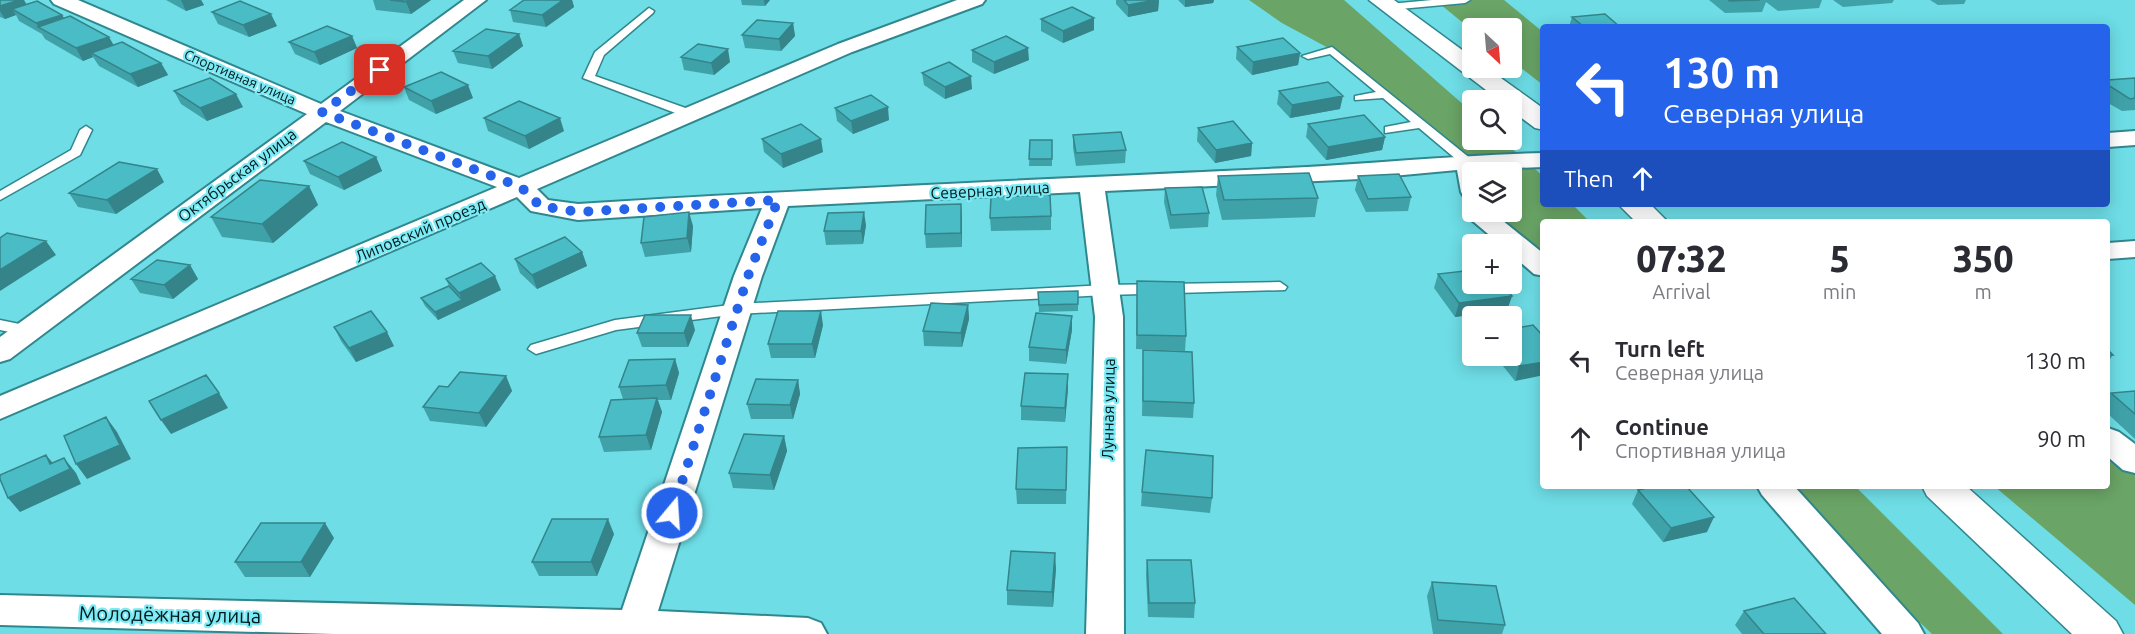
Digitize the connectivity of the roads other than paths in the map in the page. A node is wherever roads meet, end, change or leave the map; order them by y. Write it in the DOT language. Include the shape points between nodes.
graph roads {
  1 [pos="61,0"];
  2 [pos="476,0"];
  3 [pos="975,0"];
  4 [pos="1465,0"];
  5 [pos="1384,3"];
  6 [pos="649,11"];
  7 [pos="1308,56"];
  8 [pos="1385,94"];
  9 [pos="1359,98"];
  10 [pos="322,112"];
  11 [pos="690,114"];
  12 [pos="1540,119"];
  13 [pos="1420,124"];
  14 [pos="86,130"];
  15 [pos="1389,130"];
  16 [pos="2135,138"];
  17 [pos="2110,140"];
  18 [pos="1540,160"];
  19 [pos="1462,162"];
  20 [pos="1467,162"];
  21 [pos="1092,185"];
  22 [pos="521,187"];
  23 [pos="0,196"];
  24 [pos="778,200"];
  25 [pos="1636,207"];
  26 [pos="1650,219"];
  27 [pos="1489,222"];
  28 [pos="2135,249"];
  29 [pos="2110,251"];
  30 [pos="1540,265"];
  31 [pos="1280,287"];
  32 [pos="1106,290"];
  33 [pos="737,309"];
  34 [pos="0,325"];
  35 [pos="29,331"];
  36 [pos="536,349"];
  37 [pos="0,352"];
  38 [pos="0,408"];
  39 [pos="2110,442"];
  40 [pos="2135,461"];
  41 [pos="1777,489"];
  42 [pos="1944,489"];
  43 [pos="0,610"];
  44 [pos="635,626"];
  45 [pos="808,634"];
  46 [pos="1105,634"];
  47 [pos="1905,634"];
  48 [pos="2102,634"];
  1 -- 10 [label="street, Спортивная улица"];
  2 -- 10 [label="street, Октябрьская улица"];
  3 -- 11 [label="street, Липовский проезд" via="845,48"];
  4 -- 5 [label="lane"];
  5 -- 12 [label="main road"];
  6 -- 11 [label="lane" via="599,54 589,78"];
  7 -- 8 [label="lane" via="1332,50"];
  8 -- 9 [label="lane"];
  8 -- 13 [label="lane"];
  10 -- 22 [label="street, Спортивная улица"];
  10 -- 35 [label="street, Октябрьская улица"];
  11 -- 22 [label="street, Липовский проезд"];
  13 -- 15 [label="lane"];
  13 -- 20 [label="lane"];
  14 -- 23 [label="lane" via="76,152"];
  16 -- 17 [label="street"];
  18 -- 20 [label="street, Северная улица"];
  19 -- 21 [label="street, Северная улица" via="1360,172"];
  21 -- 24 [label="street, Северная улица"];
  21 -- 32 [label="street, Лунная улица"];
  22 -- 24 [label="street, Северная улица" via="540,206 578,212"];
  22 -- 38 [label="street, Липовский проезд"];
  24 -- 33 [label="street"];
  25 -- 26 [label="main road"];
  27 -- 30 [label="street"];
  28 -- 29 [label="street"];
  31 -- 32 [label="lane"];
  32 -- 33 [label="lane"];
  32 -- 46 [label="street, Лунная улица" via="1109,317"];
  33 -- 36 [label="lane" via="615,325"];
  33 -- 44 [label="street"];
  34 -- 35 [label="lane"];
  35 -- 37 [label="street, Октябрьская улица"];
  39 -- 40 [label="street"];
  41 -- 47 [label="street"];
  42 -- 48 [label="main road"];
  43 -- 44 [label="street, Молодёжная улица"];
  44 -- 45 [label="street, Молодёжная улица"];
}
